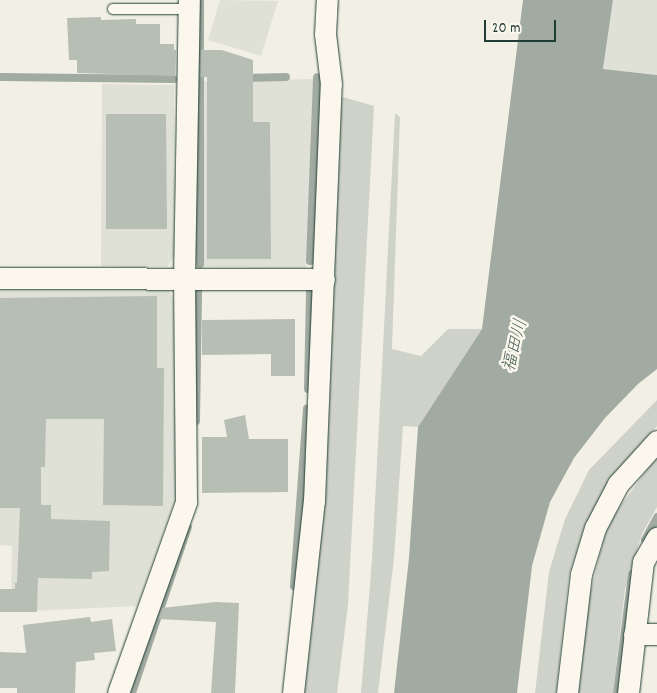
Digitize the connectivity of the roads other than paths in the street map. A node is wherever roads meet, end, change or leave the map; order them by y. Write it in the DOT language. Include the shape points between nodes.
graph roads {
  1 [pos="327,0"];
  2 [pos="188,4"];
  3 [pos="113,9"];
  4 [pos="0,278"];
  5 [pos="184,278"];
  6 [pos="324,279"];
  7 [pos="657,441"];
  8 [pos="657,538"];
  9 [pos="634,634"];
  10 [pos="657,634"];
  11 [pos="118,693"];
  12 [pos="293,693"];
  13 [pos="568,693"];
  14 [pos="628,693"];
  1 -- 6 [label="street" via="325,34 331,84"];
  2 -- 3 [label="lane"];
  2 -- 5 [label="street"];
  4 -- 5 [label="street"];
  5 -- 6 [label="street"];
  5 -- 11 [label="street" via="186,502"];
  6 -- 12 [label="street" via="314,501"];
  7 -- 13 [label="street" via="618,484 595,528 581,574"];
  8 -- 9 [label="street" via="643,562"];
  9 -- 10 [label="street"];
  9 -- 14 [label="street"];
}
